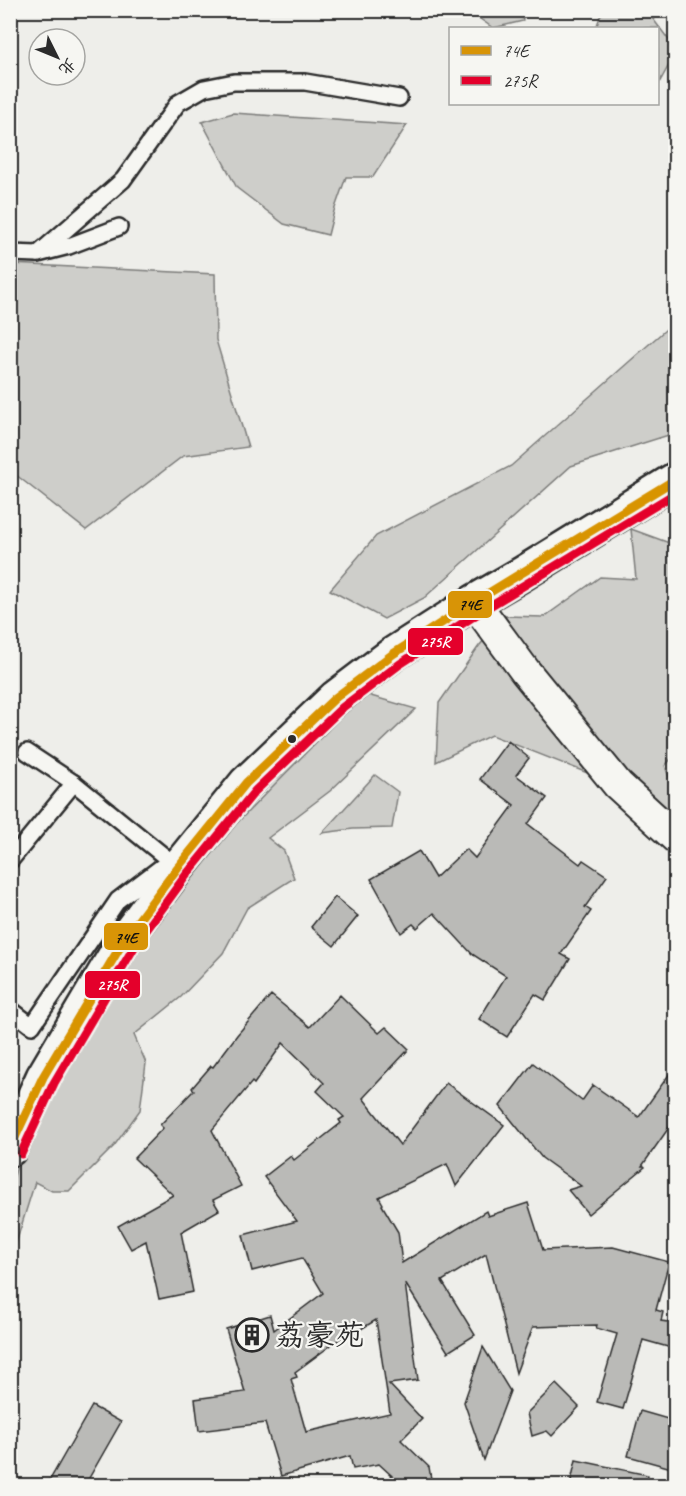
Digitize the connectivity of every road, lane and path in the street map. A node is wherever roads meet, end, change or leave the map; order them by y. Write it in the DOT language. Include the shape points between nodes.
graph roads {
  1 [pos="399,99"];
  2 [pos="119,227"];
  3 [pos="10,253"];
  4 [pos="38,254"];
  5 [pos="675,479"];
  6 [pos="474,602"];
  7 [pos="27,752"];
  8 [pos="74,783"];
  9 [pos="675,838"];
  10 [pos="10,861"];
  11 [pos="174,864"];
  12 [pos="10,1010"];
  13 [pos="10,1149"];
  1 -- 4 [label="lane" via="305,82 234,82 204,88 178,103 123,180"];
  2 -- 4 [label="lane"];
  3 -- 4 [label="lane"];
  5 -- 6 [label="main road"];
  6 -- 9 [label="street" via="618,785"];
  6 -- 11 [label="main road" via="393,654 335,698 246,783"];
  7 -- 8 [label="lane"];
  8 -- 10 [label="lane"];
  8 -- 11 [label="lane"];
  11 -- 12 [label="lane" via="118,900 32,1026"];
  11 -- 13 [label="main road" via="44,1077"];
}
